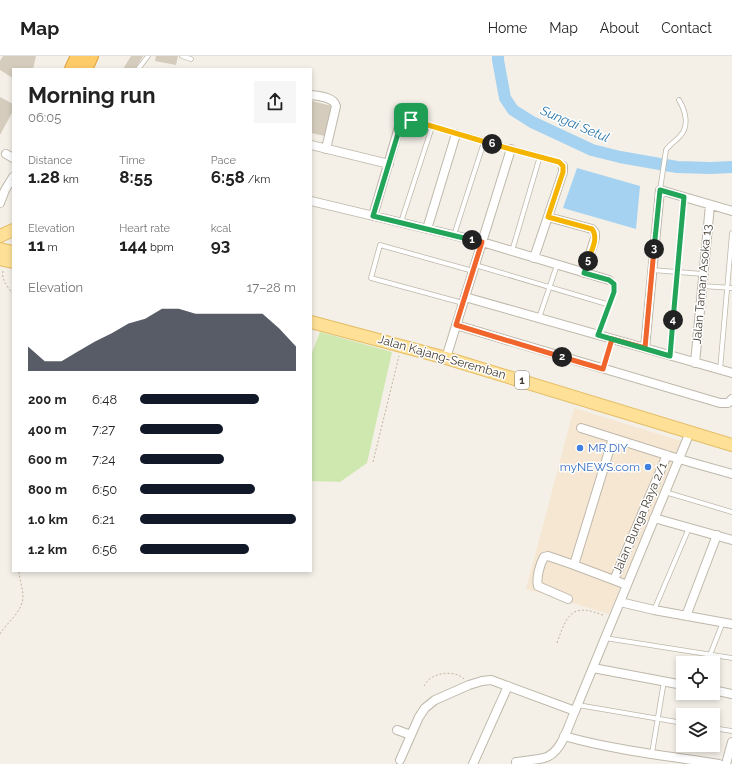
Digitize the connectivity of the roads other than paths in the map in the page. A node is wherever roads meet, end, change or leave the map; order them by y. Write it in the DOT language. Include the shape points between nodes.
graph roads {
  1 [pos="78,56"];
  2 [pos="91,56"];
  3 [pos="148,56"];
  4 [pos="182,56"];
  5 [pos="191,59"];
  6 [pos="72,68"];
  7 [pos="85,68"];
  8 [pos="139,68"];
  9 [pos="312,95"];
  10 [pos="679,100"];
  11 [pos="404,122"];
  12 [pos="432,127"];
  13 [pos="456,134"];
  14 [pos="484,142"];
  15 [pos="312,146"];
  16 [pos="326,149"];
  17 [pos="511,149"];
  18 [pos="540,156"];
  19 [pos="389,164"];
  20 [pos="563,166"];
  21 [pos="12,178"];
  22 [pos="660,190"];
  23 [pos="684,197"];
  24 [pos="312,201"];
  25 [pos="0,203"];
  26 [pos="710,205"];
  27 [pos="732,211"];
  28 [pos="373,216"];
  29 [pos="548,217"];
  30 [pos="401,222"];
  31 [pos="427,229"];
  32 [pos="12,230"];
  33 [pos="732,233"];
  34 [pos="454,235"];
  35 [pos="0,236"];
  36 [pos="482,242"];
  37 [pos="512,251"];
  38 [pos="534,258"];
  39 [pos="557,265"];
  40 [pos="474,268"];
  41 [pos="652,270"];
  42 [pos="678,272"];
  43 [pos="584,273"];
  44 [pos="704,274"];
  45 [pos="609,280"];
  46 [pos="702,286"];
  47 [pos="549,288"];
  48 [pos="730,288"];
  49 [pos="464,300"];
  50 [pos="610,305"];
  51 [pos="539,318"];
  52 [pos="312,322"];
  53 [pos="456,325"];
  54 [pos="598,335"];
  55 [pos="612,339"];
  56 [pos="645,348"];
  57 [pos="670,356"];
  58 [pos="446,358"];
  59 [pos="695,363"];
  60 [pos="603,369"];
  61 [pos="720,370"];
  62 [pos="732,373"];
  63 [pos="732,399"];
  64 [pos="581,428"];
  65 [pos="690,432"];
  66 [pos="613,438"];
  67 [pos="732,444"];
  68 [pos="667,455"];
  69 [pos="679,459"];
  70 [pos="732,474"];
  71 [pos="665,492"];
  72 [pos="732,512"];
  73 [pos="654,518"];
  74 [pos="689,528"];
  75 [pos="718,536"];
  76 [pos="732,540"];
  77 [pos="574,565"];
  78 [pos="614,580"];
  79 [pos="627,586"];
  80 [pos="568,599"];
  81 [pos="620,602"];
  82 [pos="654,610"];
  83 [pos="686,616"];
  84 [pos="723,622"];
  85 [pos="732,624"];
  86 [pos="605,638"];
  87 [pos="710,654"];
  88 [pos="732,658"];
  89 [pos="593,668"];
  90 [pos="664,681"];
  91 [pos="676,684"];
  92 [pos="508,686"];
  93 [pos="720,691"];
  94 [pos="732,694"];
  95 [pos="576,708"];
  96 [pos="659,719"];
  97 [pos="676,722"];
  98 [pos="720,729"];
  99 [pos="397,730"];
  100 [pos="732,731"];
  101 [pos="411,735"];
  102 [pos="564,736"];
  103 [pos="732,742"];
  104 [pos="652,753"];
  105 [pos="400,760"];
  106 [pos="516,762"];
  107 [pos="473,764"];
  108 [pos="719,764"];
  109 [pos="726,764"];
  1 -- 6 [label="highway"];
  2 -- 7 [label="highway"];
  3 -- 8 [label="lane"];
  4 -- 5 [label="lane"];
  9 -- 16 [label="street" via="332,100 336,106"];
  10 -- 22 [label="lane" via="686,115 684,130 670,145 665,155"];
  11 -- 12 [label="lane" via="411,120"];
  11 -- 19 [label="street" via="400,127"];
  12 -- 13 [label="lane"];
  12 -- 30 [label="lane"];
  13 -- 14 [label="lane"];
  13 -- 31 [label="street"];
  14 -- 17 [label="lane"];
  14 -- 34 [label="lane"];
  15 -- 16 [label="street"];
  16 -- 19 [label="street"];
  17 -- 18 [label="lane"];
  17 -- 36 [label="street"];
  18 -- 20 [label="lane" via="559,162"];
  18 -- 37 [label="lane"];
  19 -- 28 [label="street"];
  20 -- 29 [label="street"];
  21 -- 25 [label="street" via="4,190"];
  22 -- 23 [label="street"];
  22 -- 41 [label="street"];
  23 -- 26 [label="street"];
  23 -- 42 [label="lane"];
  24 -- 28 [label="street"];
  26 -- 27 [label="street"];
  26 -- 44 [label="street, Jalan Taman Asoka 13"];
  28 -- 30 [label="street"];
  29 -- 38 [label="street"];
  29 -- 43 [label="street" via="592,229 595,233 596,238"];
  30 -- 31 [label="street"];
  31 -- 34 [label="street"];
  32 -- 35 [label="main road"];
  33 -- 48 [label="lane"];
  34 -- 36 [label="street"];
  36 -- 37 [label="street"];
  36 -- 40 [label="street"];
  37 -- 38 [label="street"];
  38 -- 39 [label="street"];
  39 -- 43 [label="street"];
  39 -- 47 [label="lane"];
  40 -- 47 [label="lane"];
  40 -- 49 [label="street"];
  40 -- 49 [label="lane" via="380,245 371,278"];
  41 -- 42 [label="lane"];
  41 -- 56 [label="street"];
  42 -- 44 [label="lane"];
  42 -- 57 [label="lane"];
  43 -- 45 [label="street"];
  44 -- 46 [label="street, Jalan Taman Asoka 13"];
  45 -- 50 [label="lane" via="614,284"];
  46 -- 48 [label="lane"];
  46 -- 59 [label="street, Jalan Taman Asoka 13"];
  47 -- 50 [label="lane"];
  47 -- 51 [label="lane"];
  48 -- 61 [label="lane"];
  49 -- 51 [label="street"];
  49 -- 53 [label="street"];
  50 -- 54 [label="lane"];
  51 -- 54 [label="street"];
  52 -- 58 [label="main road, Jalan Kajang-Seremban / 1"];
  53 -- 58 [label="street"];
  53 -- 60 [label="street"];
  54 -- 55 [label="street"];
  55 -- 56 [label="street"];
  55 -- 60 [label="lane"];
  56 -- 57 [label="street"];
  57 -- 59 [label="street"];
  58 -- 65 [label="main road, Jalan Kajang-Seremban / 1"];
  59 -- 61 [label="street"];
  60 -- 63 [label="street" via="720,403 728,403"];
  61 -- 62 [label="street"];
  64 -- 66 [label="street, Jalan Bunga Raya 2/1"];
  65 -- 67 [label="main road, Jalan Kajang-Seremban / 1"];
  65 -- 69 [label="street"];
  66 -- 68 [label="street, Jalan Bunga Raya 2/1"];
  66 -- 77 [label="street"];
  68 -- 69 [label="street, Jalan Bunga Raya 2/1"];
  68 -- 78 [label="street, Jalan Bunga Raya 2/1"];
  69 -- 70 [label="street, Jalan Bunga Raya 2/1"];
  69 -- 71 [label="street"];
  71 -- 72 [label="lane"];
  71 -- 73 [label="street"];
  73 -- 74 [label="street"];
  73 -- 79 [label="street"];
  74 -- 75 [label="street"];
  74 -- 82 [label="lane"];
  75 -- 76 [label="street"];
  75 -- 83 [label="street"];
  77 -- 78 [label="street, Jalan Bunga Raya 2/1"];
  77 -- 80 [label="street, Jalan Bunga Raya 2/1" via="544,557 537,582 539,587"];
  78 -- 79 [label="street, Jalan Bunga Raya 2/1"];
  79 -- 81 [label="street"];
  81 -- 82 [label="street"];
  81 -- 86 [label="street"];
  82 -- 83 [label="street"];
  83 -- 84 [label="street"];
  84 -- 85 [label="street"];
  84 -- 87 [label="lane"];
  86 -- 87 [label="lane"];
  86 -- 89 [label="street"];
  87 -- 88 [label="lane"];
  89 -- 90 [label="street"];
  89 -- 95 [label="street"];
  90 -- 91 [label="street"];
  90 -- 96 [label="lane"];
  92 -- 95 [label="street"];
  92 -- 101 [label="street" via="491,680 482,681 435,700 425,708"];
  92 -- 107 [label="street"];
  93 -- 94 [label="street"];
  95 -- 96 [label="lane"];
  95 -- 102 [label="street"];
  96 -- 97 [label="lane"];
  96 -- 104 [label="lane"];
  98 -- 100 [label="lane"];
  99 -- 101 [label="street"];
  101 -- 105 [label="street"];
  102 -- 104 [label="street"];
  102 -- 106 [label="street" via="552,755"];
  103 -- 109 [label="street"];
  104 -- 108 [label="street"];
}
